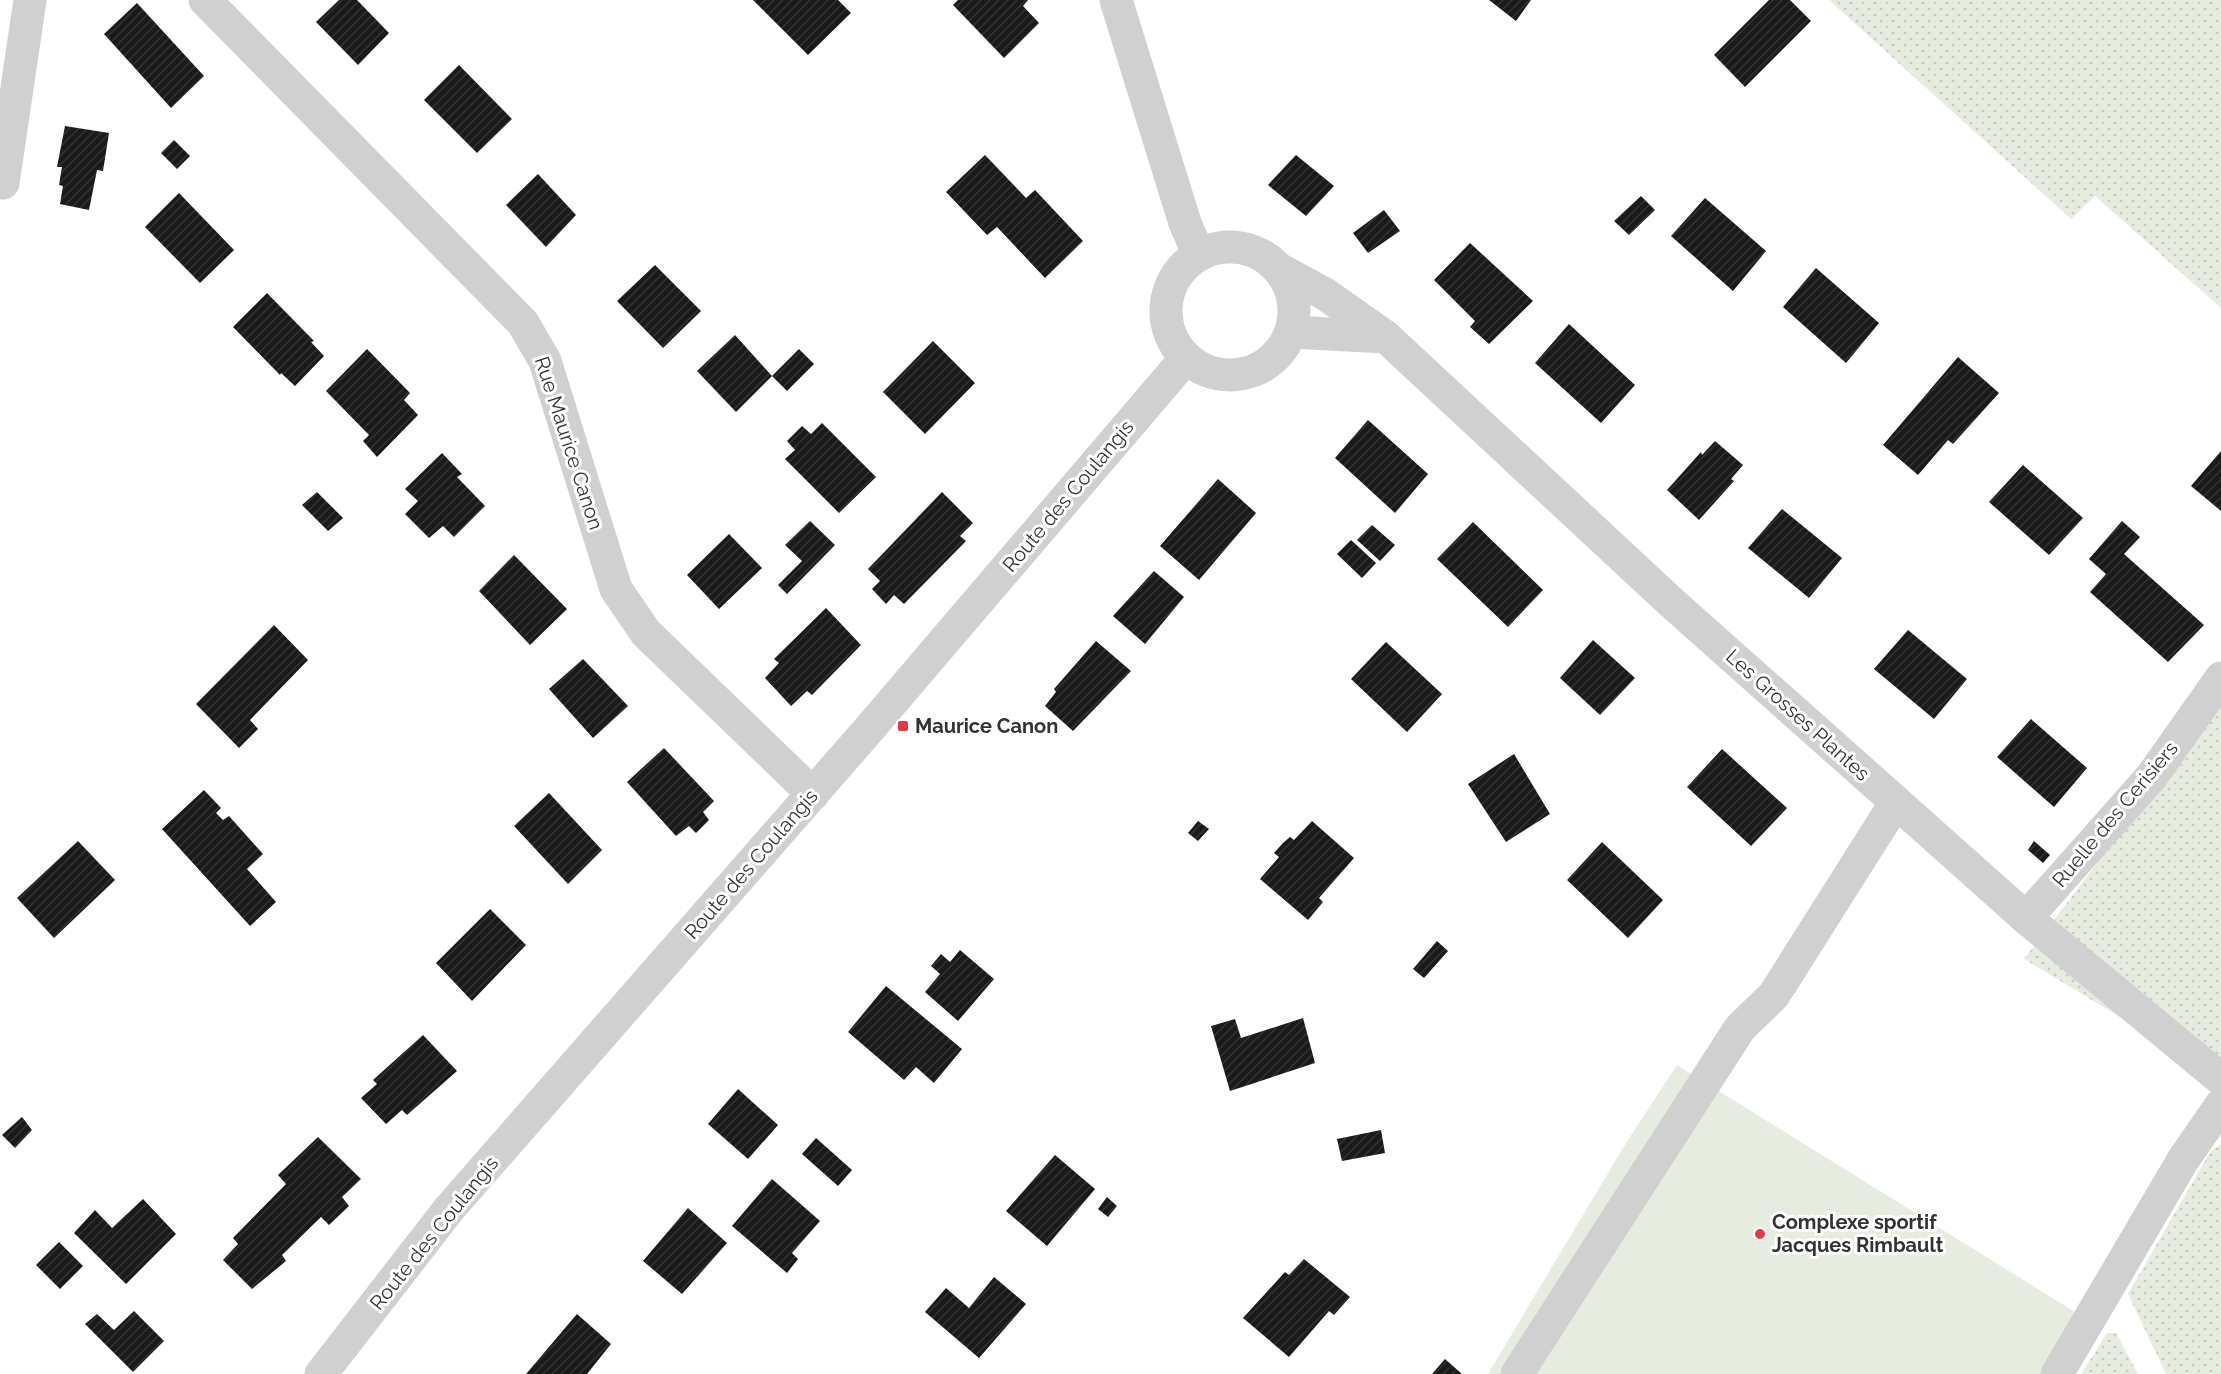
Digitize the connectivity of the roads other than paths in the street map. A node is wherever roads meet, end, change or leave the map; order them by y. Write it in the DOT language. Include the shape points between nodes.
graph roads {
  1 [pos="30,0"];
  2 [pos="205,0"];
  3 [pos="1116,0"];
  4 [pos="3,183"];
  5 [pos="1199,255"];
  6 [pos="1279,269"];
  7 [pos="1292,332"];
  8 [pos="1386,337"];
  9 [pos="1186,358"];
  10 [pos="2221,678"];
  11 [pos="813,794"];
  12 [pos="1896,802"];
  13 [pos="2026,918"];
  14 [pos="2221,1079"];
  15 [pos="2221,1105"];
  16 [pos="321,1374"];
  17 [pos="1517,1374"];
  18 [pos="2057,1374"];
  1 -- 4 [label="street"];
  2 -- 11 [label="street, Rue Maurice Canon" via="523,323 545,362 616,590 646,633"];
  3 -- 5 [label="street" via="1185,223"];
  5 -- 6 [label="street" via="1215,248 1233,247 1258,254"];
  5 -- 9 [label="street" via="1183,267 1166,303 1173,343"];
  6 -- 7 [label="street" via="1291,289 1295,310"];
  6 -- 8 [label="street, Les Grosses Plantes" via="1325,294"];
  7 -- 8 [label="street"];
  7 -- 9 [label="street" via="1274,358 1246,374 1204,370"];
  8 -- 12 [label="street, Les Grosses Plantes" via="1672,603"];
  9 -- 11 [label="street, Route des Coulangis"];
  10 -- 13 [label="street, Ruelle des Cerisiers" via="2152,776"];
  11 -- 16 [label="street, Route des Coulangis" via="449,1209"];
  12 -- 13 [label="street, Les Grosses Plantes"];
  12 -- 17 [label="street" via="1774,995 1740,1028"];
  13 -- 14 [label="street, Les Grosses Plantes"];
  15 -- 18 [label="street" via="2183,1160"];
}
